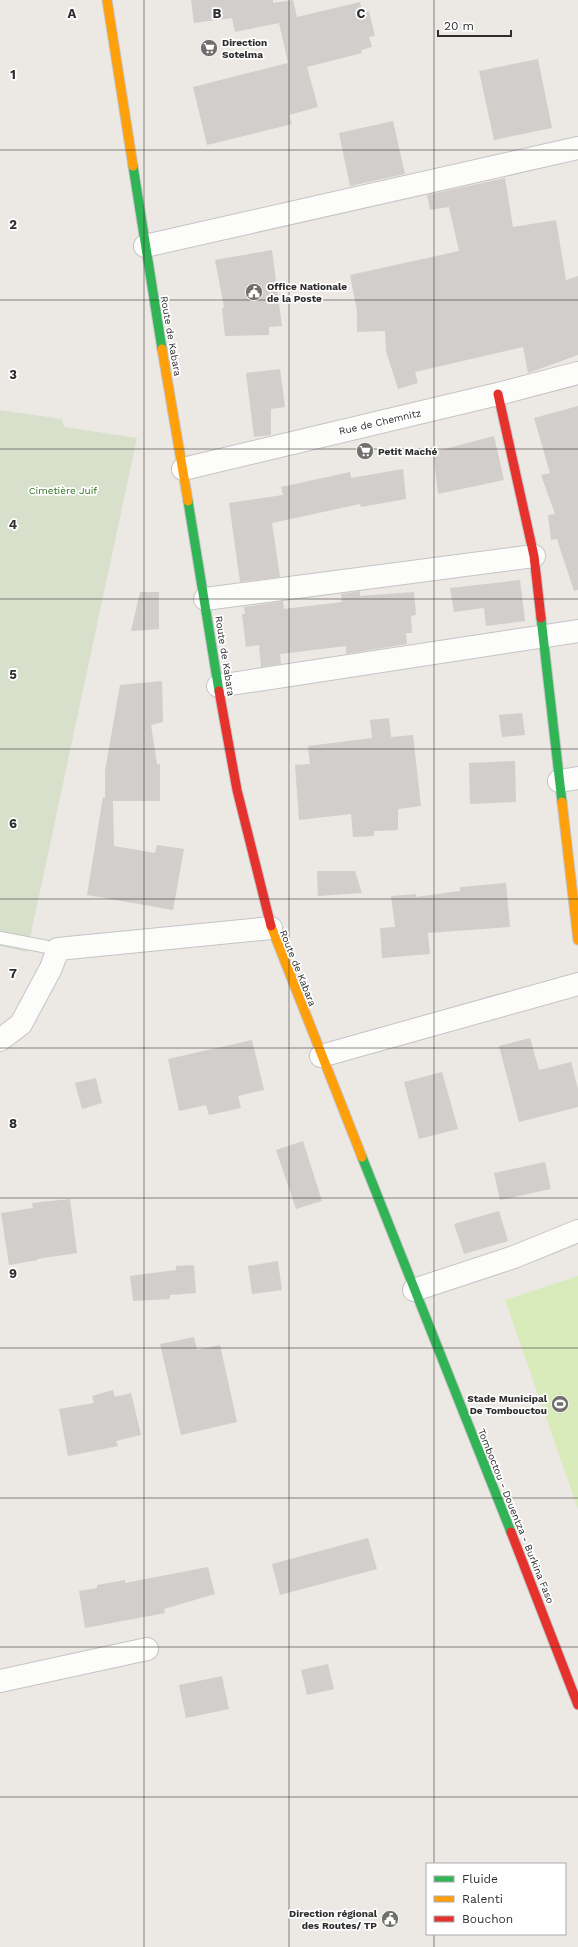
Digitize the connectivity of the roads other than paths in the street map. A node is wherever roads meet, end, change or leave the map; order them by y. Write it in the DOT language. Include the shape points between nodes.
graph roads {
  1 [pos="107,0"];
  2 [pos="578,148"];
  3 [pos="145,246"];
  4 [pos="578,373"];
  5 [pos="498,394"];
  6 [pos="182,469"];
  7 [pos="534,556"];
  8 [pos="205,598"];
  9 [pos="578,631"];
  10 [pos="542,636"];
  11 [pos="218,686"];
  12 [pos="569,780"];
  13 [pos="271,928"];
  14 [pos="0,938"];
  15 [pos="578,940"];
  16 [pos="58,949"];
  17 [pos="578,984"];
  18 [pos="0,1040"];
  19 [pos="321,1056"];
  20 [pos="578,1231"];
  21 [pos="414,1290"];
  22 [pos="147,1649"];
  23 [pos="0,1681"];
  24 [pos="578,1705"];
  1 -- 3 [label="main road, Route de Kabara"];
  2 -- 3 [label="street"];
  3 -- 6 [label="main road, Route de Kabara"];
  4 -- 5 [label="street, Rue de Chemnitz"];
  5 -- 6 [label="street, Rue de Chemnitz"];
  5 -- 7 [label="main road"];
  6 -- 8 [label="main road, Route de Kabara"];
  7 -- 8 [label="street"];
  7 -- 10 [label="main road"];
  8 -- 11 [label="main road, Route de Kabara"];
  9 -- 10 [label="street"];
  10 -- 11 [label="street"];
  10 -- 12 [label="main road"];
  11 -- 13 [label="main road, Route de Kabara" via="237,790"];
  12 -- 15 [label="main road"];
  13 -- 16 [label="street"];
  13 -- 19 [label="main road, Route de Kabara"];
  14 -- 16 [label="lane"];
  16 -- 18 [label="street" via="51,968 20,1024"];
  17 -- 19 [label="street"];
  19 -- 21 [label="main road, Route de Kabara"];
  20 -- 21 [label="street" via="514,1257"];
  21 -- 24 [label="main road, Tomboctou - Douentza - Burkina Faso"];
  22 -- 23 [label="street"];
}
